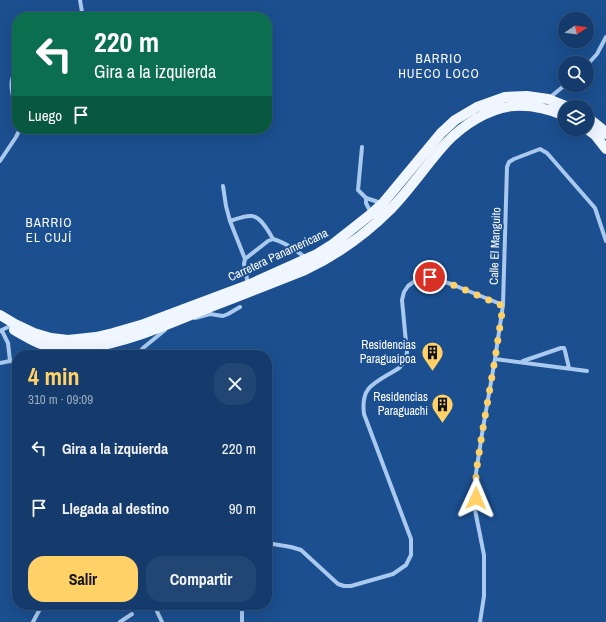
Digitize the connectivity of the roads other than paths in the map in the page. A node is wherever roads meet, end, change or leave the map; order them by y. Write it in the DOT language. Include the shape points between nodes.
graph roads {
  1 [pos="80,0"];
  2 [pos="82,12"];
  3 [pos="606,37"];
  4 [pos="594,57"];
  5 [pos="558,91"];
  6 [pos="548,99"];
  7 [pos="558,103"];
  8 [pos="558,114"];
  9 [pos="594,123"];
  10 [pos="18,134"];
  11 [pos="594,134"];
  12 [pos="606,134"];
  13 [pos="362,147"];
  14 [pos="606,150"];
  15 [pos="0,161"];
  16 [pos="223,186"];
  17 [pos="366,198"];
  18 [pos="383,203"];
  19 [pos="372,214"];
  20 [pos="230,221"];
  21 [pos="273,239"];
  22 [pos="606,241"];
  23 [pos="306,258"];
  24 [pos="245,259"];
  25 [pos="248,285"];
  26 [pos="503,306"];
  27 [pos="240,307"];
  28 [pos="209,311"];
  29 [pos="0,316"];
  30 [pos="2,328"];
  31 [pos="141,350"];
  32 [pos="495,359"];
  33 [pos="10,361"];
  34 [pos="521,362"];
  35 [pos="0,364"];
  36 [pos="569,368"];
  37 [pos="587,371"];
  38 [pos="272,544"];
  39 [pos="39,610"];
  40 [pos="156,610"];
  41 [pos="242,610"];
  42 [pos="132,614"];
  43 [pos="33,622"];
  44 [pos="120,622"];
  45 [pos="162,622"];
  46 [pos="242,622"];
  47 [pos="480,622"];
  1 -- 2 [label="street"];
  3 -- 4 [label="street"];
  5 -- 6 [label="street"];
  6 -- 7 [label="main road, Carretera Panamericana"];
  6 -- 18 [label="main road, Carretera Panamericana" via="527,96 505,97 481,105 463,115 434,140"];
  8 -- 28 [label="main road, Carretera Panamericana" via="545,109 514,106 480,117 466,125 449,141 404,195 361,237 321,263"];
  9 -- 12 [label="main road"];
  10 -- 15 [label="street"];
  11 -- 14 [label="main road"];
  13 -- 17 [label="street" via="358,190"];
  16 -- 20 [label="street"];
  17 -- 18 [label="street"];
  17 -- 19 [label="street"];
  18 -- 19 [label="main road, Carretera Panamericana"];
  19 -- 23 [label="main road, Carretera Panamericana" via="333,244"];
  20 -- 21 [label="street" via="253,216 258,218"];
  20 -- 24 [label="street"];
  21 -- 23 [label="street"];
  21 -- 24 [label="street"];
  22 -- 26 [label="street, Calle El Manguito" via="595,208 547,153 537,149 509,162"];
  23 -- 25 [label="main road, Carretera Panamericana"];
  24 -- 25 [label="street"];
  25 -- 29 [label="main road, Carretera Panamericana" via="128,329 90,338 51,338 34,333"];
  26 -- 32 [label="street, Calle El Manguito"];
  26 -- 38 [label="street" via="430,277 415,281 408,286 402,300 407,353 405,360 400,367 370,385 364,396 364,414 411,539 411,555 406,565 392,574 344,586 338,584 301,550"];
  27 -- 28 [label="street" via="223,316"];
  28 -- 30 [label="main road, Carretera Panamericana" via="129,339 77,349 48,347"];
  28 -- 31 [label="street" via="170,327"];
  30 -- 33 [label="street" via="8,343"];
  32 -- 34 [label="street"];
  32 -- 47 [label="street, Calle El Manguito" via="476,473 475,510 484,555 484,596"];
  33 -- 35 [label="street"];
  34 -- 36 [label="street"];
  34 -- 36 [label="street" via="564,348"];
  36 -- 37 [label="street"];
  39 -- 43 [label="street"];
  40 -- 45 [label="street"];
  41 -- 46 [label="street"];
  42 -- 44 [label="street"];
}
